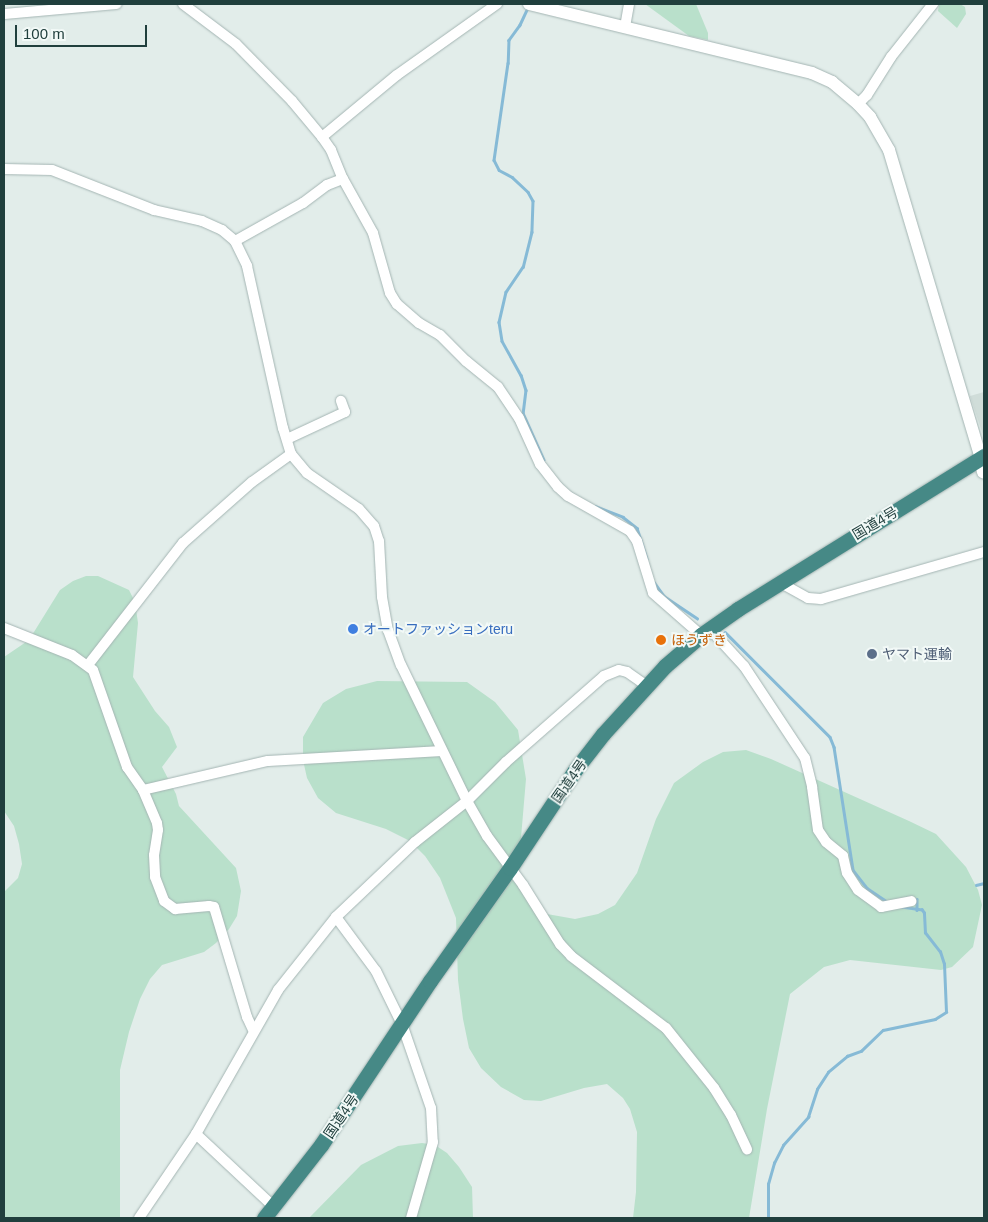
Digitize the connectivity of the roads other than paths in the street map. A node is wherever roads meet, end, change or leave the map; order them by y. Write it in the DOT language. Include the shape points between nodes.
graph roads {
  1 [pos="117,4"];
  2 [pos="183,4"];
  3 [pos="497,4"];
  4 [pos="529,4"];
  5 [pos="630,4"];
  6 [pos="933,4"];
  7 [pos="4,14"];
  8 [pos="625,27"];
  9 [pos="858,104"];
  10 [pos="322,137"];
  11 [pos="4,169"];
  12 [pos="343,179"];
  13 [pos="235,241"];
  14 [pos="340,401"];
  15 [pos="287,439"];
  16 [pos="292,454"];
  17 [pos="983,462"];
  18 [pos="984,552"];
  19 [pos="779,582"];
  20 [pos="4,628"];
  21 [pos="705,632"];
  22 [pos="88,665"];
  23 [pos="647,686"];
  24 [pos="442,751"];
  25 [pos="143,790"];
  26 [pos="467,801"];
  27 [pos="510,868"];
  28 [pos="911,901"];
  29 [pos="336,917"];
  30 [pos="402,1024"];
  31 [pos="253,1030"];
  32 [pos="196,1134"];
  33 [pos="747,1150"];
  34 [pos="268,1212"];
  35 [pos="139,1218"];
  36 [pos="411,1218"];
  1 -- 7 [label="street"];
  2 -- 10 [label="street" via="242,49"];
  3 -- 10 [label="street" via="397,75"];
  4 -- 8 [label="street"];
  5 -- 8 [label="street"];
  6 -- 9 [label="street"];
  8 -- 9 [label="street" via="812,73 832,82"];
  9 -- 17 [label="street" via="878,129 889,150"];
  10 -- 12 [label="street"];
  11 -- 13 [label="street" via="52,170 154,210 202,221 222,230"];
  12 -- 13 [label="street" via="327,185 303,203"];
  12 -- 21 [label="street" via="374,233 390,293 397,304 419,323 440,335 466,362 498,387 519,418 540,464 558,487 630,531 637,541 653,593"];
  13 -- 15 [label="street" via="247,266"];
  14 -- 15 [label="street" via="345,412"];
  15 -- 16 [label="street"];
  16 -- 22 [label="street" via="252,482 183,543"];
  16 -- 24 [label="street" via="307,473 359,509 374,526 379,541 382,597 388,630 400,665"];
  17 -- 19 [label="highway, 国道4号"];
  18 -- 19 [label="street" via="821,599 808,598"];
  19 -- 21 [label="highway, 国道4号"];
  20 -- 22 [label="street" via="72,655"];
  21 -- 23 [label="highway, 国道4号" via="664,666"];
  21 -- 28 [label="street" via="744,666 805,758 818,830 826,842 843,856 846,873 858,890 881,907"];
  22 -- 25 [label="street" via="97,676 127,767"];
  23 -- 26 [label="street" via="619,670 604,676 506,762"];
  23 -- 27 [label="highway, 国道4号" via="603,734"];
  24 -- 25 [label="street" via="268,761"];
  24 -- 26 [label="street"];
  25 -- 31 [label="street" via="157,823 155,877 164,901 175,910 214,907"];
  26 -- 27 [label="street"];
  26 -- 29 [label="street" via="415,842"];
  27 -- 30 [label="highway, 国道4号"];
  27 -- 33 [label="street" via="571,956 666,1028 714,1088"];
  29 -- 30 [label="street" via="376,971"];
  29 -- 31 [label="street" via="278,990"];
  30 -- 34 [label="highway, 国道4号" via="321,1145"];
  30 -- 36 [label="street" via="431,1108 433,1126 430,1155"];
  31 -- 32 [label="street"];
  32 -- 34 [label="street"];
  32 -- 35 [label="street"];
}
